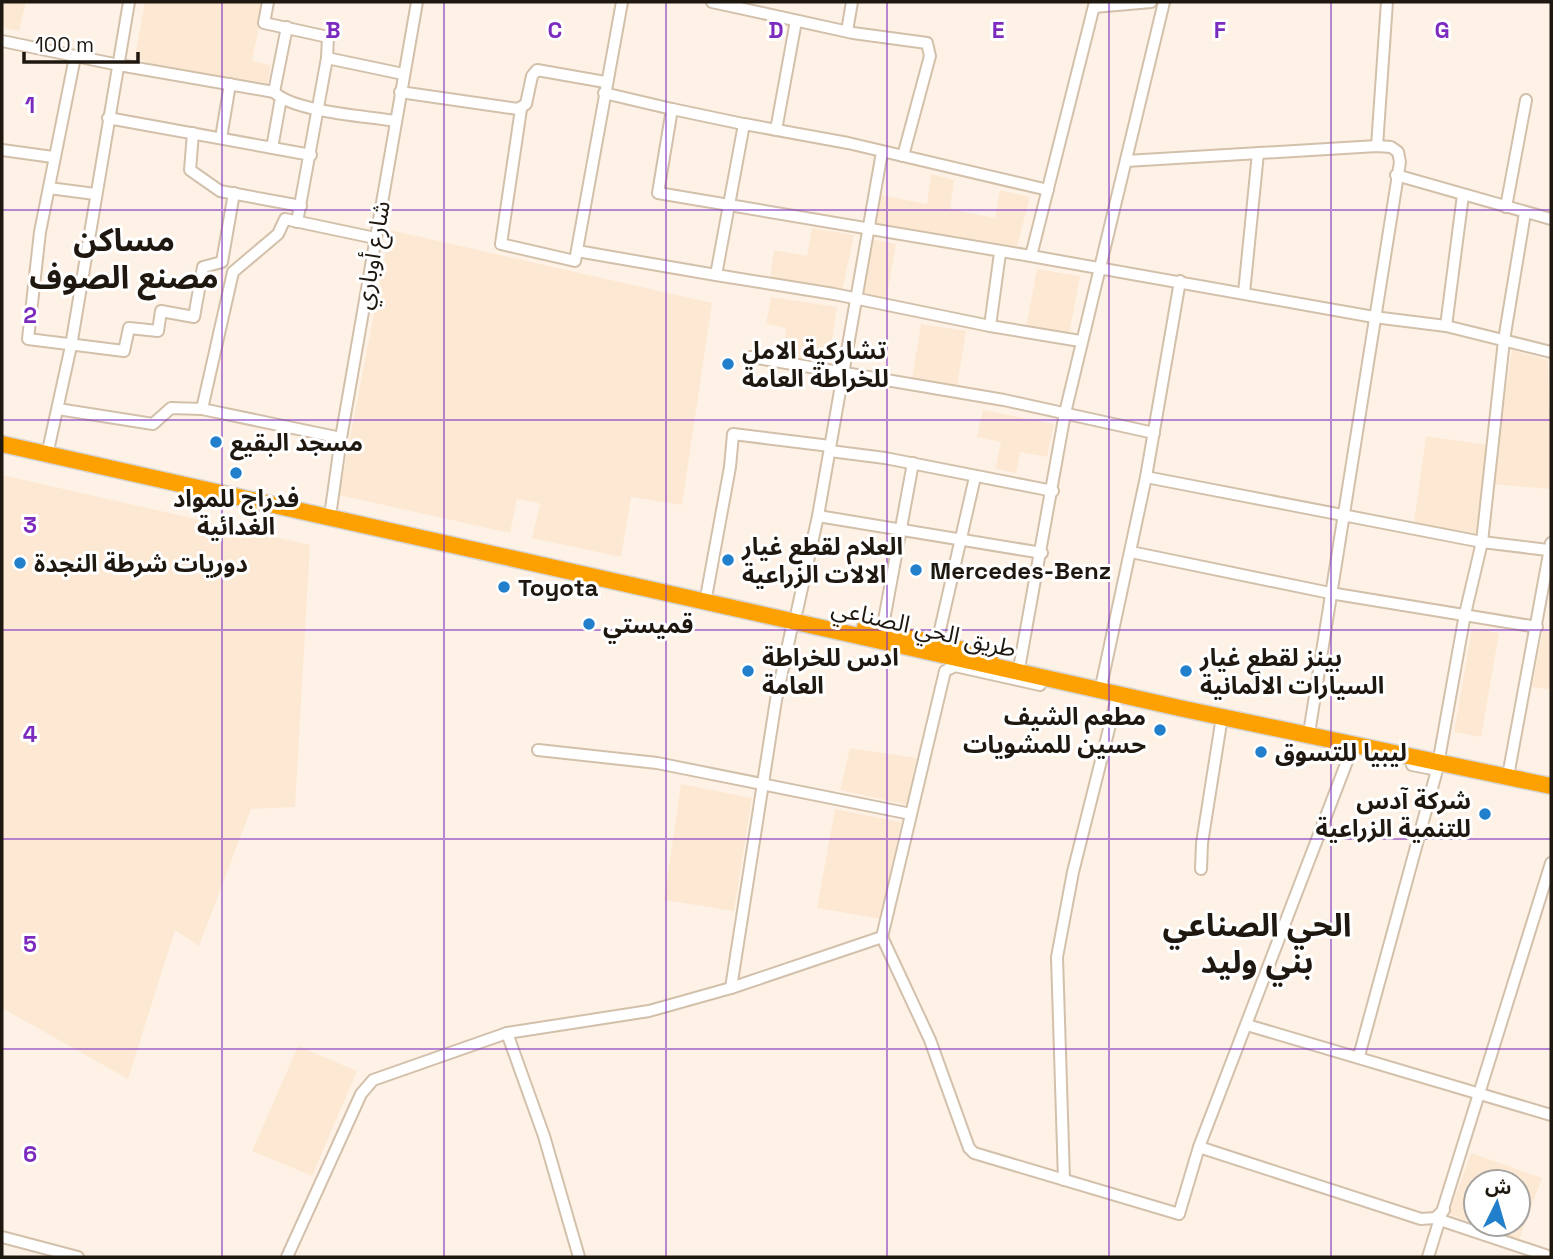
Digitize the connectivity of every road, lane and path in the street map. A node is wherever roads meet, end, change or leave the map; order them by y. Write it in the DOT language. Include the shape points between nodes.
graph roads {
  1 [pos="129,2"];
  2 [pos="268,2"];
  3 [pos="417,2"];
  4 [pos="622,2"];
  5 [pos="712,2"];
  6 [pos="780,2"];
  7 [pos="852,2"];
  8 [pos="1151,2"];
  9 [pos="1164,2"];
  10 [pos="1387,2"];
  11 [pos="1094,4"];
  12 [pos="777,14"];
  13 [pos="796,21"];
  14 [pos="287,27"];
  15 [pos="847,31"];
  16 [pos="2,41"];
  17 [pos="75,57"];
  18 [pos="327,58"];
  19 [pos="119,65"];
  20 [pos="403,74"];
  21 [pos="230,84"];
  22 [pos="605,87"];
  23 [pos="400,92"];
  24 [pos="277,95"];
  25 [pos="1526,100"];
  26 [pos="319,108"];
  27 [pos="521,109"];
  28 [pos="673,109"];
  29 [pos="108,118"];
  30 [pos="396,121"];
  31 [pos="748,125"];
  32 [pos="776,130"];
  33 [pos="193,133"];
  34 [pos="221,138"];
  35 [pos="1377,146"];
  36 [pos="272,148"];
  37 [pos="2,150"];
  38 [pos="882,152"];
  39 [pos="1258,153"];
  40 [pos="310,155"];
  41 [pos="903,156"];
  42 [pos="53,157"];
  43 [pos="1126,161"];
  44 [pos="1396,175"];
  45 [pos="48,188"];
  46 [pos="1048,190"];
  47 [pos="234,193"];
  48 [pos="95,194"];
  49 [pos="1462,195"];
  50 [pos="727,204"];
  51 [pos="301,206"];
  52 [pos="1506,207"];
  53 [pos="1525,213"];
  54 [pos="1551,219"];
  55 [pos="298,222"];
  56 [pos="866,228"];
  57 [pos="375,238"];
  58 [pos="577,251"];
  59 [pos="1000,253"];
  60 [pos="1031,256"];
  61 [pos="222,262"];
  62 [pos="1101,267"];
  63 [pos="233,272"];
  64 [pos="716,275"];
  65 [pos="1180,281"];
  66 [pos="1244,293"];
  67 [pos="855,299"];
  68 [pos="1374,317"];
  69 [pos="990,326"];
  70 [pos="1446,326"];
  71 [pos="1504,340"];
  72 [pos="1080,341"];
  73 [pos="71,345"];
  74 [pos="1551,352"];
  75 [pos="751,358"];
  76 [pos="841,373"];
  77 [pos="58,409"];
  78 [pos="202,409"];
  79 [pos="1065,414"];
  80 [pos="1154,433"];
  81 [pos="2,435"];
  82 [pos="341,438"];
  83 [pos="2,444"];
  84 [pos="49,446"];
  85 [pos="830,449"];
  86 [pos="914,463"];
  87 [pos="975,477"];
  88 [pos="1146,477"];
  89 [pos="1053,491"];
  90 [pos="331,509"];
  91 [pos="1343,515"];
  92 [pos="818,516"];
  93 [pos="901,530"];
  94 [pos="960,540"];
  95 [pos="1482,542"];
  96 [pos="1550,546"];
  97 [pos="1131,552"];
  98 [pos="1042,553"];
  99 [pos="707,592"];
  100 [pos="1330,593"];
  101 [pos="1465,614"];
  102 [pos="795,617"];
  103 [pos="1537,627"];
  104 [pos="882,631"];
  105 [pos="937,643"];
  106 [pos="1020,663"];
  107 [pos="945,665"];
  108 [pos="1102,682"];
  109 [pos="1116,701"];
  110 [pos="1220,723"];
  111 [pos="1310,727"];
  112 [pos="538,750"];
  113 [pos="1351,751"];
  114 [pos="1437,765"];
  115 [pos="1508,776"];
  116 [pos="764,782"];
  117 [pos="1551,786"];
  118 [pos="911,814"];
  119 [pos="1551,863"];
  120 [pos="1201,869"];
  121 [pos="882,937"];
  122 [pos="731,988"];
  123 [pos="1247,1025"];
  124 [pos="507,1033"];
  125 [pos="1359,1056"];
  126 [pos="1480,1093"];
  127 [pos="1551,1115"];
  128 [pos="1199,1147"];
  129 [pos="1064,1180"];
  130 [pos="1442,1215"];
  131 [pos="1420,1219"];
  132 [pos="2,1237"];
  133 [pos="1434,1239"];
  134 [pos="78,1257"];
  135 [pos="287,1257"];
  136 [pos="579,1257"];
  137 [pos="1428,1257"];
  138 [pos="1551,1257"];
  1 -- 19 [label="street"];
  2 -- 14 [label="street" via="264,23"];
  3 -- 20 [label="street, شارع أوباري"];
  4 -- 22 [label="street"];
  5 -- 12 [label="street"];
  6 -- 12 [label="street"];
  7 -- 15 [label="street"];
  8 -- 11 [label="street"];
  9 -- 43 [label="street"];
  10 -- 35 [label="street"];
  11 -- 46 [label="street"];
  12 -- 13 [label="street"];
  13 -- 15 [label="street"];
  13 -- 32 [label="street"];
  14 -- 18 [label="street" via="328,37"];
  14 -- 24 [label="street"];
  15 -- 41 [label="street" via="919,40 930,48"];
  16 -- 17 [label="street"];
  17 -- 19 [label="street"];
  17 -- 42 [label="street"];
  18 -- 20 [label="street"];
  18 -- 26 [label="street"];
  19 -- 21 [label="street"];
  19 -- 29 [label="street"];
  20 -- 23 [label="street, شارع أوباري"];
  21 -- 24 [label="street"];
  21 -- 34 [label="street"];
  22 -- 27 [label="street" via="537,70"];
  22 -- 28 [label="street"];
  22 -- 58 [label="street"];
  23 -- 27 [label="street"];
  23 -- 30 [label="street, شارع أوباري"];
  24 -- 26 [label="street"];
  24 -- 36 [label="street"];
  25 -- 52 [label="street"];
  26 -- 30 [label="street"];
  26 -- 40 [label="street"];
  27 -- 58 [label="street" via="501,244 575,261"];
  28 -- 31 [label="street"];
  28 -- 50 [label="street" via="658,192"];
  29 -- 33 [label="street"];
  29 -- 48 [label="street"];
  30 -- 57 [label="street, شارع أوباري"];
  31 -- 32 [label="street"];
  31 -- 50 [label="street" via="744,124"];
  32 -- 38 [label="street"];
  33 -- 34 [label="street"];
  33 -- 47 [label="street" via="190,170 220,191"];
  34 -- 36 [label="street"];
  35 -- 39 [label="street"];
  35 -- 44 [label="street" via="1398,152"];
  36 -- 40 [label="street"];
  37 -- 42 [label="street"];
  38 -- 41 [label="street"];
  38 -- 56 [label="street"];
  39 -- 43 [label="street"];
  39 -- 66 [label="street"];
  40 -- 51 [label="street"];
  41 -- 46 [label="street"];
  42 -- 45 [label="street"];
  43 -- 62 [label="street"];
  44 -- 49 [label="street"];
  44 -- 68 [label="street"];
  45 -- 48 [label="street"];
  45 -- 73 [label="street" via="28,340"];
  46 -- 60 [label="street"];
  47 -- 51 [label="street"];
  47 -- 61 [label="street"];
  48 -- 73 [label="street"];
  49 -- 52 [label="street"];
  49 -- 70 [label="street"];
  50 -- 56 [label="street"];
  50 -- 64 [label="street"];
  51 -- 55 [label="street"];
  52 -- 53 [label="street"];
  53 -- 54 [label="street"];
  53 -- 71 [label="street"];
  55 -- 57 [label="street"];
  55 -- 63 [label="street" via="285,219 278,234"];
  56 -- 59 [label="street"];
  56 -- 67 [label="street"];
  57 -- 82 [label="street, شارع أوباري"];
  58 -- 64 [label="street"];
  59 -- 60 [label="street"];
  59 -- 69 [label="street"];
  60 -- 62 [label="street"];
  61 -- 63 [label="street"];
  61 -- 73 [label="street" via="203,267 194,317 161,311 158,331 130,328 124,351"];
  62 -- 65 [label="street"];
  62 -- 72 [label="street"];
  63 -- 78 [label="street"];
  64 -- 67 [label="street"];
  65 -- 66 [label="street"];
  65 -- 80 [label="street"];
  66 -- 68 [label="street"];
  67 -- 69 [label="street"];
  67 -- 76 [label="street"];
  68 -- 70 [label="street"];
  68 -- 91 [label="street"];
  69 -- 72 [label="street"];
  70 -- 71 [label="street"];
  71 -- 74 [label="street"];
  71 -- 95 [label="street"];
  72 -- 79 [label="street"];
  73 -- 77 [label="street"];
  75 -- 76 [label="street"];
  76 -- 79 [label="street"];
  76 -- 85 [label="street"];
  77 -- 78 [label="street" via="153,424 171,408"];
  77 -- 84 [label="street"];
  78 -- 82 [label="street"];
  79 -- 80 [label="street"];
  79 -- 89 [label="street"];
  80 -- 88 [label="street"];
  81 -- 84 [label="highway"];
  82 -- 90 [label="street, شارع أوباري"];
  83 -- 102 [label="highway, طريق الحي الصناعي"];
  84 -- 90 [label="highway"];
  85 -- 86 [label="street"];
  85 -- 92 [label="street"];
  85 -- 99 [label="street" via="733,434"];
  86 -- 87 [label="street"];
  86 -- 93 [label="street"];
  87 -- 89 [label="street"];
  87 -- 94 [label="street"];
  88 -- 91 [label="street"];
  88 -- 97 [label="street"];
  89 -- 98 [label="street"];
  90 -- 99 [label="highway"];
  91 -- 95 [label="street"];
  91 -- 100 [label="street"];
  92 -- 93 [label="street"];
  92 -- 102 [label="street"];
  93 -- 94 [label="street"];
  93 -- 104 [label="street"];
  94 -- 98 [label="street"];
  94 -- 105 [label="street"];
  95 -- 96 [label="street"];
  95 -- 101 [label="street"];
  96 -- 103 [label="street"];
  97 -- 100 [label="street"];
  97 -- 108 [label="street"];
  98 -- 106 [label="street"];
  99 -- 102 [label="highway"];
  100 -- 101 [label="street"];
  100 -- 111 [label="street"];
  101 -- 103 [label="street"];
  101 -- 114 [label="street"];
  102 -- 104 [label="highway"];
  102 -- 107 [label="highway, طريق الحي الصناعي"];
  102 -- 116 [label="street"];
  103 -- 115 [label="street"];
  104 -- 105 [label="highway"];
  105 -- 106 [label="highway"];
  106 -- 108 [label="highway"];
  107 -- 109 [label="street"];
  107 -- 114 [label="highway, طريق الحي الصناعي"];
  107 -- 118 [label="street"];
  108 -- 111 [label="highway"];
  109 -- 110 [label="street"];
  109 -- 129 [label="street" via="1057,957"];
  110 -- 113 [label="street"];
  110 -- 120 [label="street"];
  111 -- 114 [label="highway"];
  112 -- 116 [label="street" via="587,753"];
  113 -- 114 [label="street"];
  113 -- 123 [label="street"];
  114 -- 115 [label="highway, طريق الحي الصناعي"];
  114 -- 125 [label="street"];
  115 -- 117 [label="highway, طريق الحي الصناعي"];
  116 -- 118 [label="street"];
  116 -- 122 [label="street"];
  118 -- 121 [label="street"];
  119 -- 126 [label="street"];
  121 -- 122 [label="street"];
  121 -- 129 [label="street" via="930,1040 969,1148"];
  122 -- 124 [label="street" via="649,1011"];
  123 -- 125 [label="street"];
  123 -- 128 [label="street"];
  124 -- 135 [label="street" via="366,1086"];
  124 -- 136 [label="street" via="544,1136"];
  125 -- 126 [label="street"];
  126 -- 127 [label="street"];
  126 -- 130 [label="street"];
  128 -- 129 [label="street" via="1179,1214"];
  128 -- 131 [label="street"];
  130 -- 131 [label="street"];
  130 -- 133 [label="street"];
  130 -- 138 [label="street"];
  131 -- 133 [label="street" via="1428,1224"];
  132 -- 134 [label="street"];
  133 -- 137 [label="street"];
}
